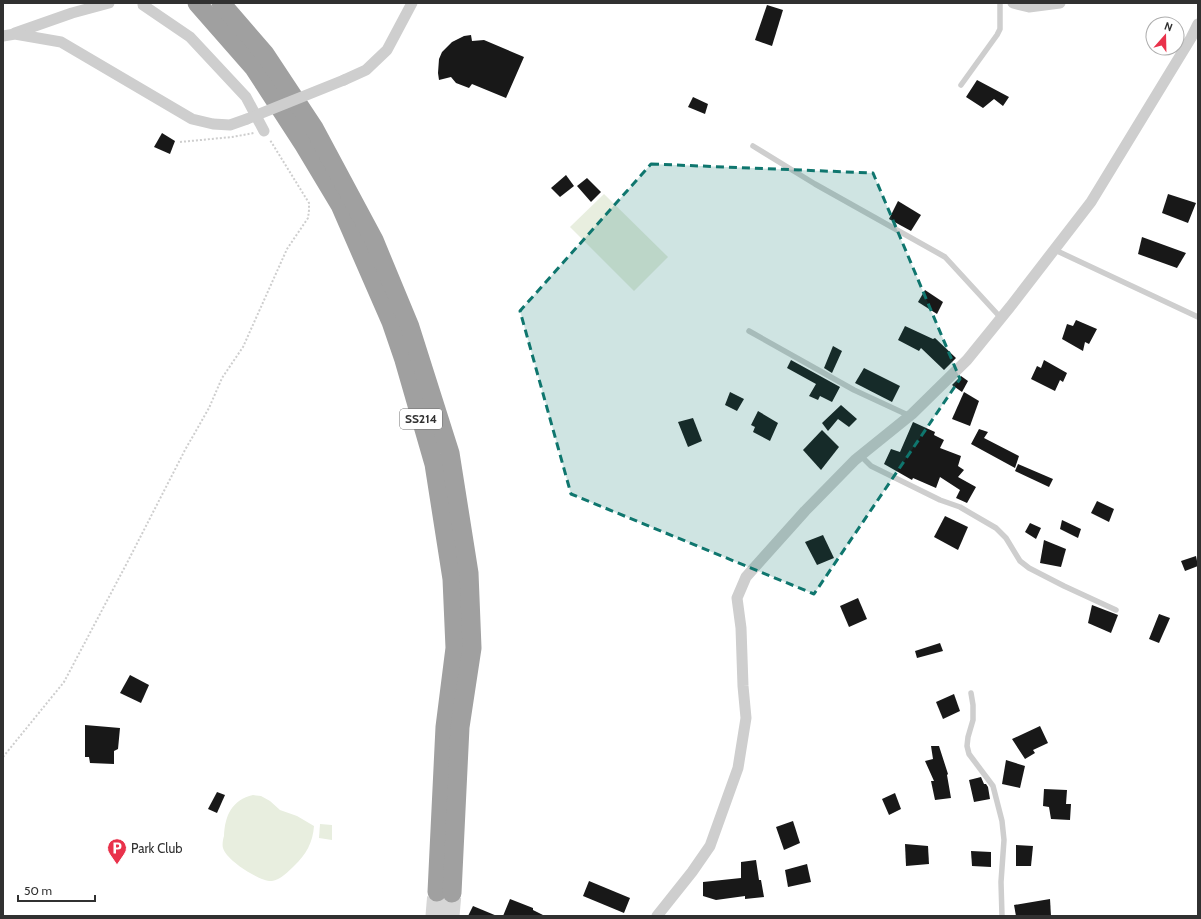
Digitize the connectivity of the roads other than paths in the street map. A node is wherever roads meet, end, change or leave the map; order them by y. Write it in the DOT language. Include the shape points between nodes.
graph roads {
  1 [pos="109,3"];
  2 [pos="143,3"];
  3 [pos="198,3"];
  4 [pos="221,3"];
  5 [pos="412,3"];
  6 [pos="1000,3"];
  7 [pos="1013,3"];
  8 [pos="1060,3"];
  9 [pos="1198,24"];
  10 [pos="15,34"];
  11 [pos="3,36"];
  12 [pos="961,85"];
  13 [pos="264,131"];
  14 [pos="753,146"];
  15 [pos="1054,250"];
  16 [pos="1002,318"];
  17 [pos="1198,318"];
  18 [pos="749,331"];
  19 [pos="910,416"];
  20 [pos="861,456"];
  21 [pos="1116,610"];
  22 [pos="971,693"];
  23 [pos="657,916"];
  24 [pos="1002,916"];
  1 -- 10 [label="street" via="72,13"];
  2 -- 13 [label="street" via="190,37 246,97"];
  3 -- 4 [label="highway, SS214" via="254,68 340,206 391,322 434,464 452,579 455,648 444,727 444,893 460,727 472,648 469,573 450,453 410,327 374,240 310,122 265,54"];
  5 -- 10 [label="street, bridge" via="387,50 366,70 230,125 192,119 61,42"];
  6 -- 12 [label="lane" via="1000,28 997,35"];
  7 -- 8 [label="street" via="1029,7"];
  9 -- 15 [label="street" via="1091,202"];
  10 -- 11 [label="street"];
  14 -- 16 [label="lane" via="945,257"];
  15 -- 16 [label="street"];
  15 -- 17 [label="lane"];
  16 -- 19 [label="street" via="967,360"];
  18 -- 19 [label="lane" via="854,390"];
  19 -- 20 [label="street"];
  20 -- 21 [label="lane" via="871,466 940,500 960,507 996,528 1006,538 1020,561 1029,568"];
  20 -- 23 [label="street" via="805,510 746,577 737,598 746,718 738,768 710,846"];
  22 -- 24 [label="lane" via="973,720 967,746 969,754 992,786 1002,821"];
}
